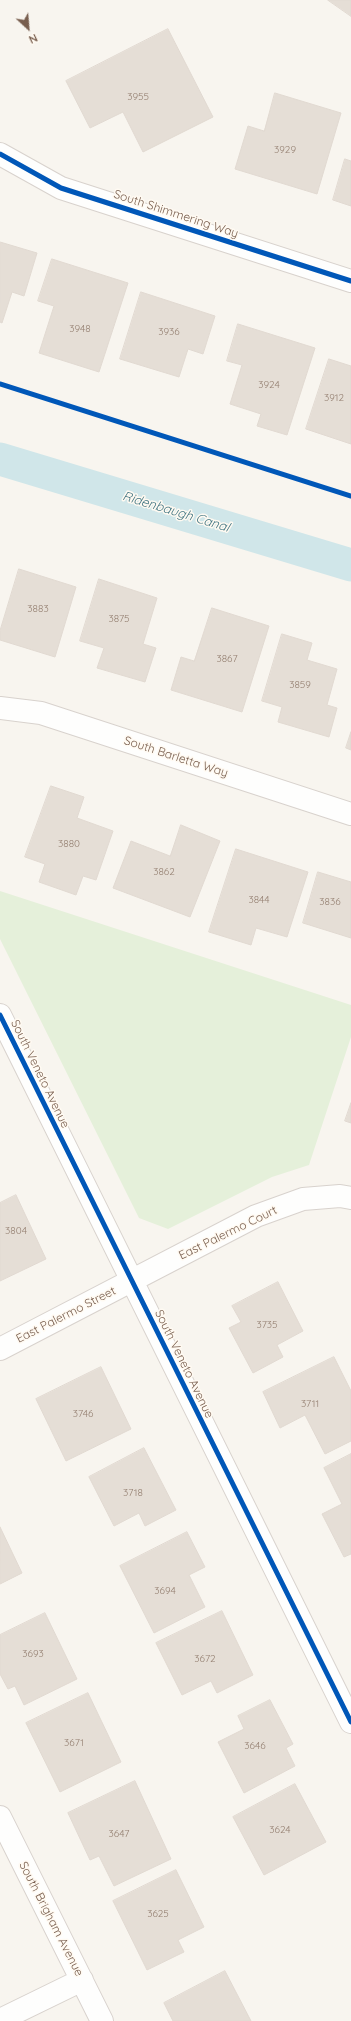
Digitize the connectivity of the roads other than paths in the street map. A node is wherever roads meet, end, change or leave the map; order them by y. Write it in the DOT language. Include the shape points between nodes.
graph roads {
  1 [pos="0,154"];
  2 [pos="351,281"];
  3 [pos="0,708"];
  4 [pos="351,814"];
  5 [pos="0,1015"];
  6 [pos="351,1198"];
  7 [pos="132,1280"];
  8 [pos="0,1349"];
  9 [pos="351,1722"];
  10 [pos="0,1817"];
  11 [pos="82,1980"];
  12 [pos="0,2020"];
  13 [pos="102,2021"];
  1 -- 2 [label="street, South Shimmering Way" via="61,188"];
  3 -- 4 [label="street, South Barletta Way" via="41,713"];
  5 -- 7 [label="street, South Veneto Avenue"];
  6 -- 7 [label="street, East Palermo Court" via="340,1196 303,1199 256,1216"];
  7 -- 8 [label="street, East Palermo Street"];
  7 -- 9 [label="street, South Veneto Avenue"];
  10 -- 11 [label="street, South Brigham Avenue"];
  11 -- 12 [label="street"];
  11 -- 13 [label="street, South Brigham Avenue"];
}
